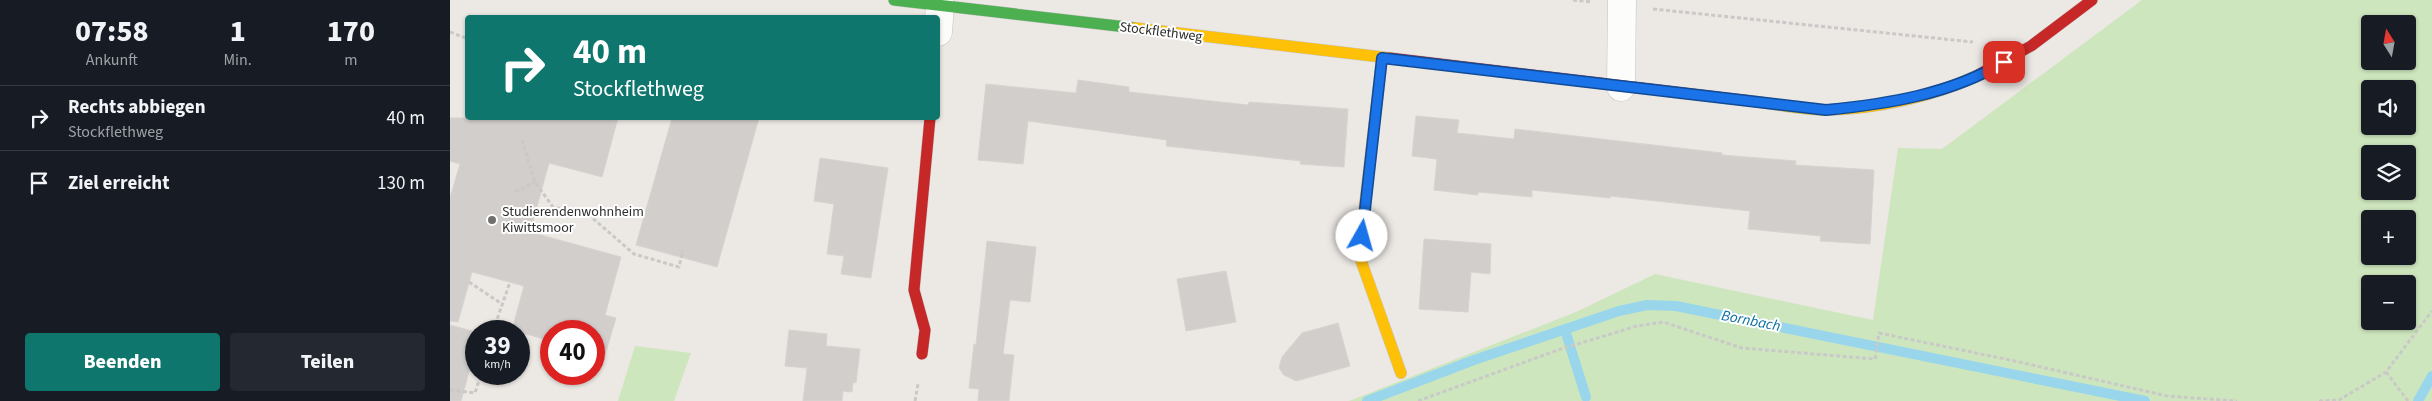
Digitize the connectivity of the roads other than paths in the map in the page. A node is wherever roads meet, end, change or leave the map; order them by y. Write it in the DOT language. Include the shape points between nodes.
graph roads {
  1 [pos="894,0"];
  2 [pos="2092,0"];
  3 [pos="1622,3"];
  4 [pos="940,5"];
  5 [pos="993,6"];
  6 [pos="939,15"];
  7 [pos="1382,58"];
  8 [pos="1621,87"];
  9 [pos="930,120"];
  10 [pos="922,354"];
  11 [pos="1401,373"];
  1 -- 4 [label="street, Stockflethweg"];
  2 -- 8 [label="street, Stockflethweg" via="2028,48 1992,69 1902,100 1826,110"];
  3 -- 8 [label="street"];
  4 -- 5 [label="street, Stockflethweg"];
  4 -- 6 [label="street"];
  5 -- 7 [label="street, Stockflethweg"];
  7 -- 8 [label="street, Stockflethweg"];
  7 -- 11 [label="street" via="1359,255"];
  9 -- 10 [label="street" via="914,290 925,330"];
}
